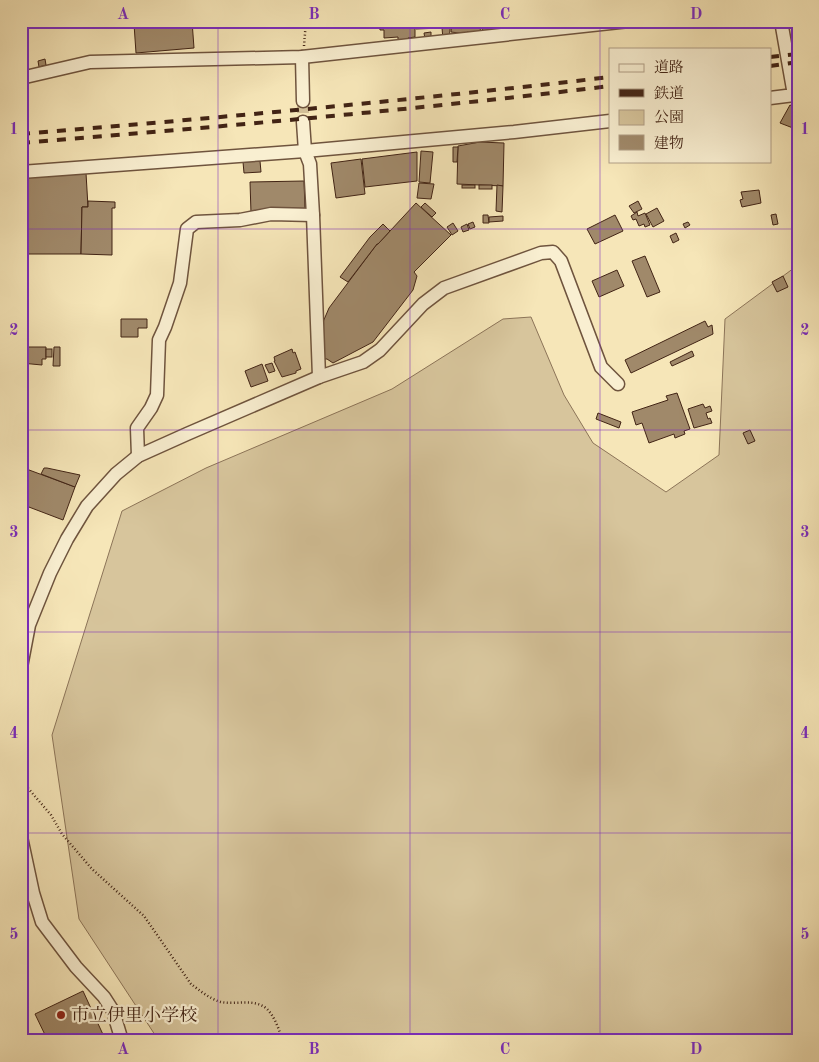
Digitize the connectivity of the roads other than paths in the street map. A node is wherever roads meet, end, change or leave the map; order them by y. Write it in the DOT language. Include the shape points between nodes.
graph roads {
  1 [pos="629,21"];
  2 [pos="781,21"];
  3 [pos="302,58"];
  4 [pos="21,78"];
  5 [pos="772,98"];
  6 [pos="303,102"];
  7 [pos="609,121"];
  8 [pos="303,122"];
  9 [pos="305,151"];
  10 [pos="21,172"];
  11 [pos="313,215"];
  12 [pos="319,377"];
  13 [pos="618,384"];
  14 [pos="138,456"];
  15 [pos="21,667"];
  16 [pos="21,838"];
  17 [pos="122,1041"];
  1 -- 3 [label="street"];
  2 -- 5 [label="street" via="794,95"];
  3 -- 4 [label="street" via="90,62"];
  3 -- 6 [label="street"];
  7 -- 9 [label="street"];
  8 -- 9 [label="street"];
  9 -- 10 [label="street"];
  9 -- 11 [label="street" via="310,164"];
  11 -- 12 [label="street"];
  11 -- 14 [label="street" via="272,214 240,220 196,222 187,228 180,283 158,340 157,395 137,428"];
  12 -- 13 [label="street" via="363,362 380,350 444,288 541,253 552,252 561,261 601,367"];
  12 -- 14 [label="street"];
  14 -- 15 [label="street" via="116,474 87,506 67,539 29,625"];
  16 -- 17 [label="street" via="42,922 76,968 104,997 113,1011"];
}
